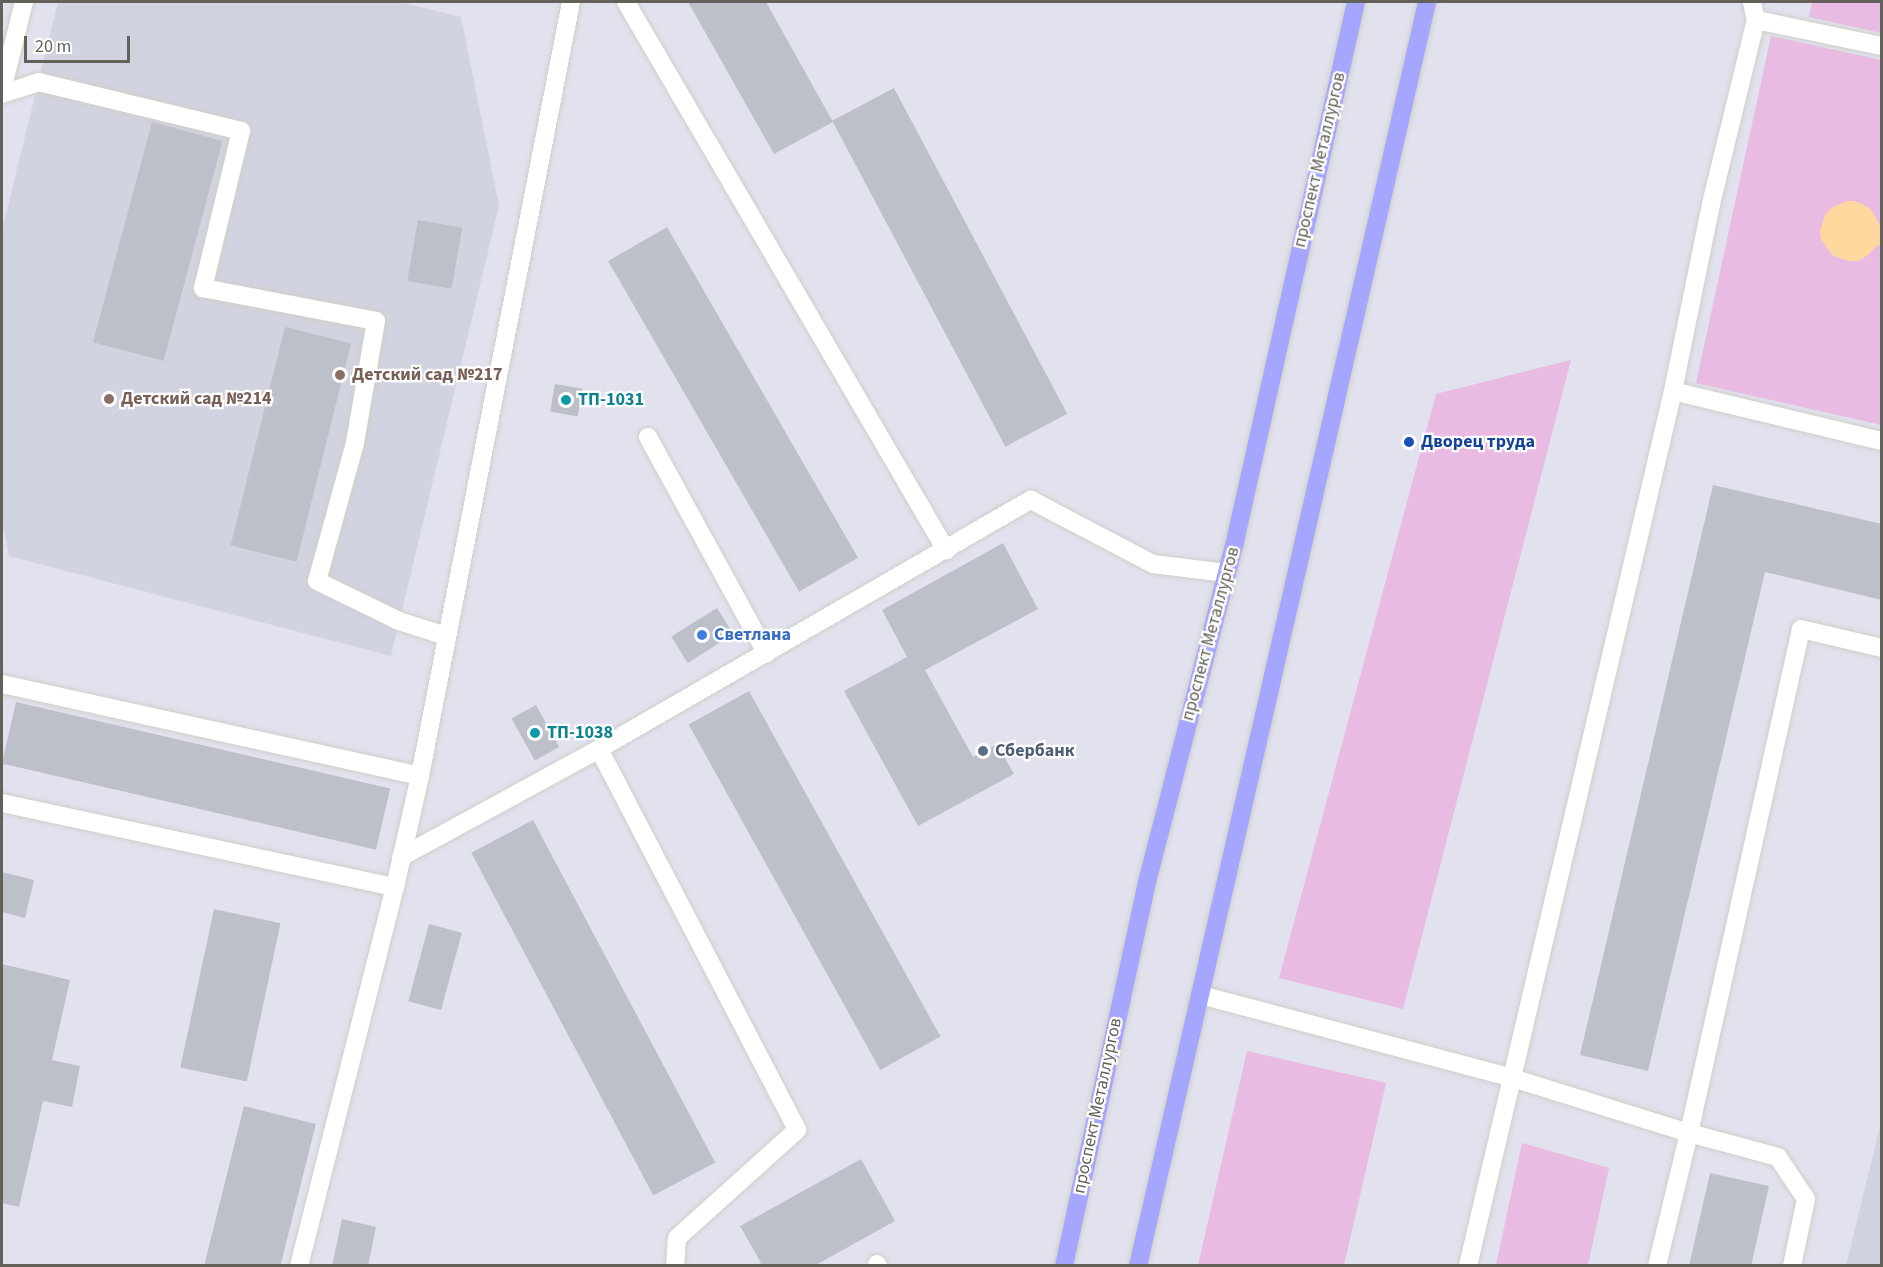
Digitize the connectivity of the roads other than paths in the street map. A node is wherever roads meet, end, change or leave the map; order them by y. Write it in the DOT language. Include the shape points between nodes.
graph roads {
  1 [pos="24,2"];
  2 [pos="571,2"];
  3 [pos="626,2"];
  4 [pos="1356,2"];
  5 [pos="1427,2"];
  6 [pos="1752,2"];
  7 [pos="1755,20"];
  8 [pos="1881,46"];
  9 [pos="2,92"];
  10 [pos="1673,391"];
  11 [pos="648,437"];
  12 [pos="1881,441"];
  13 [pos="946,550"];
  14 [pos="1226,573"];
  15 [pos="446,636"];
  16 [pos="1881,648"];
  17 [pos="767,654"];
  18 [pos="2,684"];
  19 [pos="599,749"];
  20 [pos="420,776"];
  21 [pos="2,803"];
  22 [pos="401,857"];
  23 [pos="395,887"];
  24 [pos="1201,995"];
  25 [pos="1512,1078"];
  26 [pos="1689,1133"];
  27 [pos="299,1266"];
  28 [pos="675,1266"];
  29 [pos="1064,1266"];
  30 [pos="1138,1266"];
  31 [pos="1468,1266"];
  32 [pos="1658,1266"];
  33 [pos="1792,1266"];
  1 -- 9 [label="lane"];
  2 -- 15 [label="lane"];
  3 -- 13 [label="lane"];
  4 -- 14 [label="main road, проспект Металлургов"];
  5 -- 24 [label="main road"];
  6 -- 7 [label="lane"];
  7 -- 8 [label="lane"];
  7 -- 10 [label="lane" via="1711,204"];
  9 -- 15 [label="lane" via="39,82 241,131 202,288 376,321 355,442 316,581 399,621"];
  10 -- 12 [label="lane"];
  10 -- 25 [label="lane"];
  11 -- 17 [label="lane"];
  13 -- 14 [label="lane" via="1031,500 1153,564"];
  13 -- 17 [label="lane"];
  14 -- 29 [label="main road, проспект Металлургов" via="1147,882"];
  15 -- 20 [label="lane"];
  16 -- 26 [label="lane" via="1801,629"];
  17 -- 19 [label="lane"];
  18 -- 20 [label="lane"];
  19 -- 22 [label="lane"];
  19 -- 28 [label="lane" via="797,1130 677,1238"];
  20 -- 22 [label="lane"];
  21 -- 23 [label="lane"];
  22 -- 23 [label="lane"];
  23 -- 27 [label="lane"];
  24 -- 25 [label="lane"];
  24 -- 30 [label="main road"];
  25 -- 26 [label="lane"];
  25 -- 31 [label="lane"];
  26 -- 32 [label="lane"];
  26 -- 33 [label="lane" via="1778,1157 1806,1199"];
}
